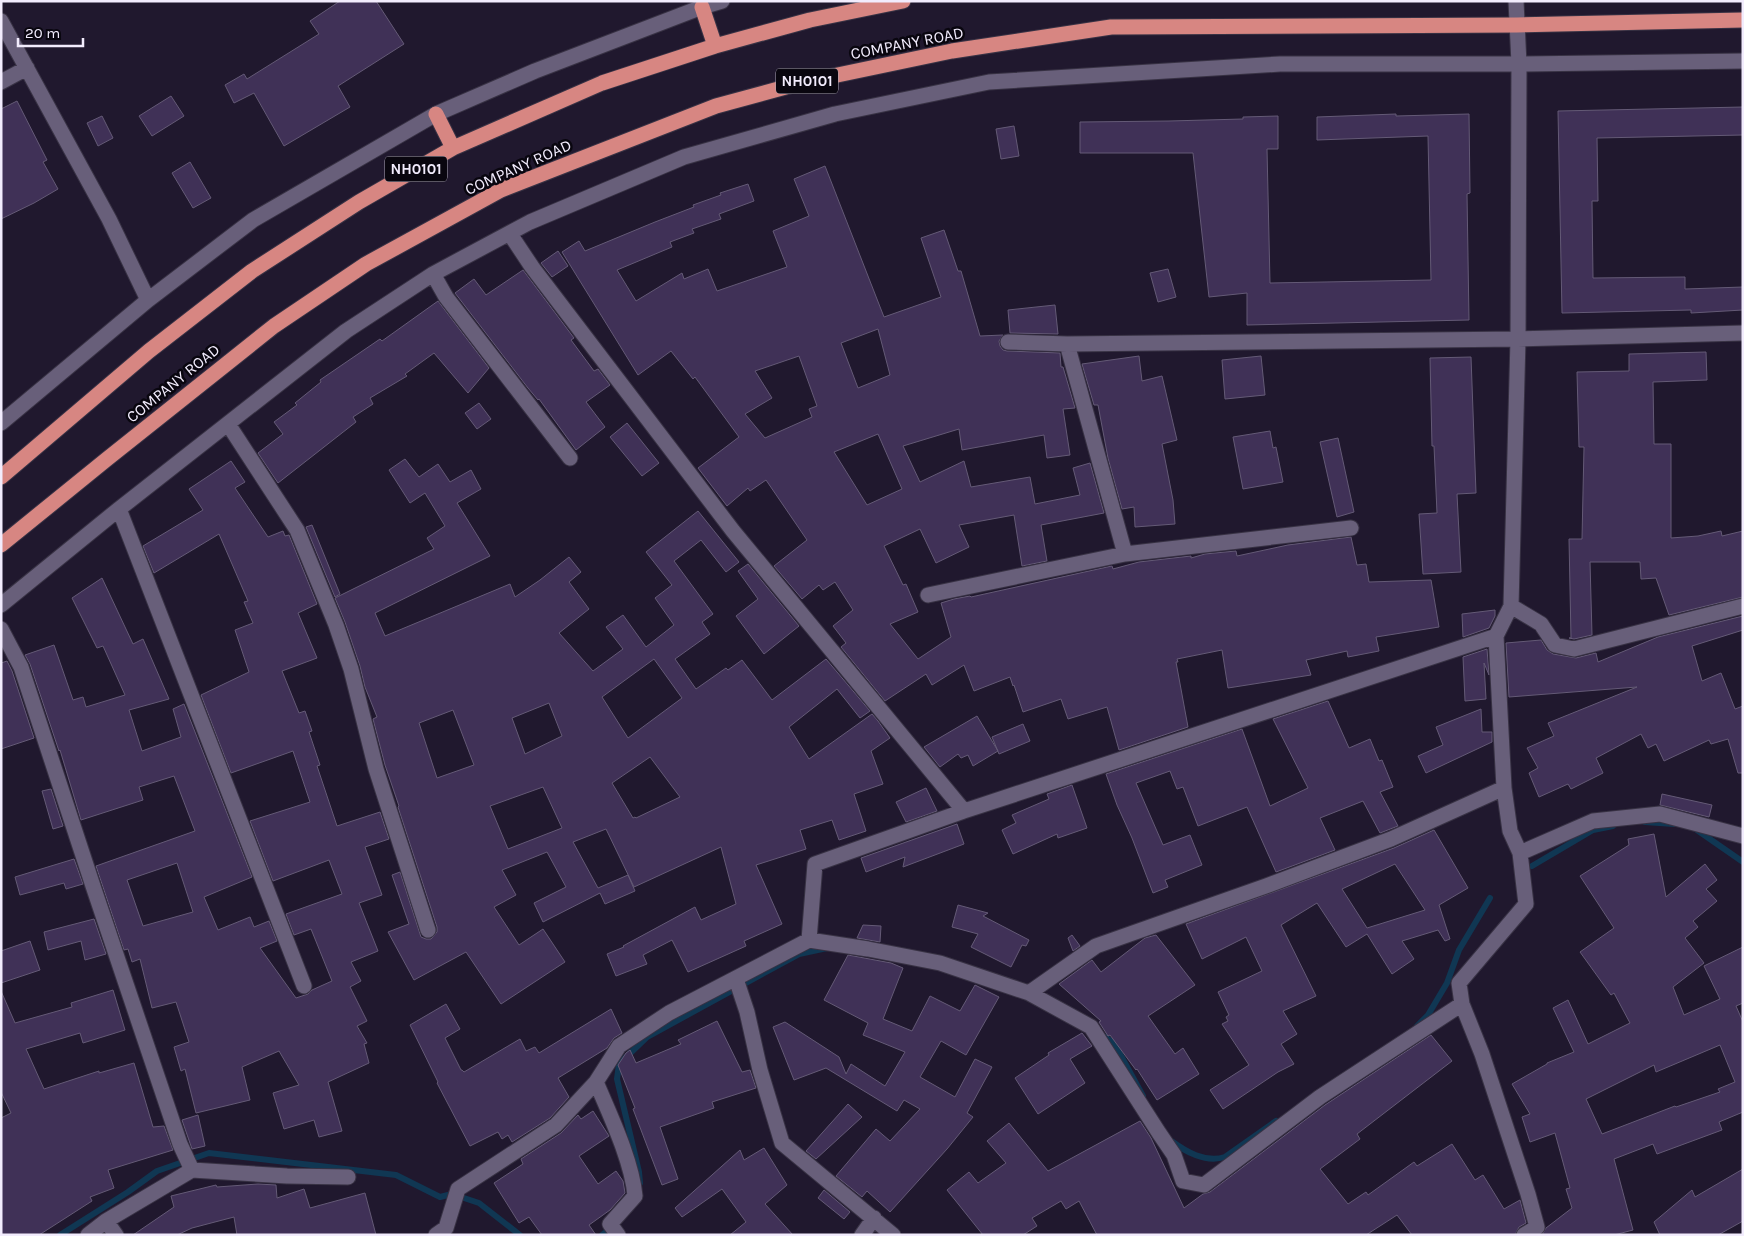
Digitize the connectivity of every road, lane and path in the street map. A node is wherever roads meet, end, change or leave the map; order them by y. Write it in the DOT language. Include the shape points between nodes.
graph roads {
  1 [pos="722,1"];
  2 [pos="903,1"];
  3 [pos="1516,1"];
  4 [pos="702,7"];
  5 [pos="1743,20"];
  6 [pos="1,21"];
  7 [pos="1517,25"];
  8 [pos="714,46"];
  9 [pos="1743,61"];
  10 [pos="1519,64"];
  11 [pos="27,68"];
  12 [pos="1,82"];
  13 [pos="436,114"];
  14 [pos="453,148"];
  15 [pos="510,234"];
  16 [pos="433,274"];
  17 [pos="148,300"];
  18 [pos="1743,334"];
  19 [pos="1518,339"];
  20 [pos="1008,342"];
  21 [pos="1067,344"];
  22 [pos="1,422"];
  23 [pos="228,424"];
  24 [pos="570,458"];
  25 [pos="1,478"];
  26 [pos="118,509"];
  27 [pos="1351,528"];
  28 [pos="1,545"];
  29 [pos="1125,554"];
  30 [pos="928,595"];
  31 [pos="1,605"];
  32 [pos="1511,606"];
  33 [pos="1743,606"];
  34 [pos="1,629"];
  35 [pos="1496,636"];
  36 [pos="1504,788"];
  37 [pos="964,811"];
  38 [pos="1743,836"];
  39 [pos="1520,853"];
  40 [pos="428,930"];
  41 [pos="809,940"];
  42 [pos="736,979"];
  43 [pos="304,986"];
  44 [pos="1029,993"];
  45 [pos="1462,1004"];
  46 [pos="596,1082"];
  47 [pos="192,1170"];
  48 [pos="348,1177"];
  49 [pos="874,1218"];
  50 [pos="106,1221"];
  51 [pos="614,1229"];
  52 [pos="444,1233"];
  53 [pos="88,1235"];
  54 [pos="116,1235"];
  55 [pos="862,1235"];
  56 [pos="893,1235"];
  57 [pos="1524,1235"];
  1 -- 4 [label="street"];
  2 -- 8 [label="highway, NH0101" via="810,20"];
  3 -- 7 [label="street"];
  4 -- 8 [label="highway"];
  4 -- 13 [label="street" via="535,71"];
  5 -- 7 [label="highway, COMPANY ROAD / NH0101"];
  6 -- 11 [label="street"];
  7 -- 10 [label="street"];
  7 -- 28 [label="highway, COMPANY ROAD / NH0101" via="1111,28 952,51 804,82 716,106 500,190 366,264 274,326"];
  8 -- 14 [label="highway, NH0101" via="602,83"];
  9 -- 10 [label="street"];
  10 -- 15 [label="street" via="1280,64 989,82 835,114 684,157 530,222"];
  10 -- 19 [label="street"];
  11 -- 12 [label="street"];
  11 -- 17 [label="street" via="109,219"];
  13 -- 14 [label="highway"];
  13 -- 17 [label="street" via="253,220"];
  14 -- 25 [label="highway, NH0101" via="359,202 252,271 149,351"];
  15 -- 16 [label="street"];
  15 -- 37 [label="street" via="733,531"];
  16 -- 23 [label="street" via="346,331"];
  16 -- 24 [label="street" via="446,297"];
  17 -- 22 [label="street"];
  18 -- 19 [label="street"];
  19 -- 21 [label="street"];
  19 -- 32 [label="street"];
  20 -- 21 [label="street"];
  21 -- 29 [label="street"];
  23 -- 26 [label="street"];
  23 -- 40 [label="street" via="297,530 336,625 351,669 376,769"];
  26 -- 31 [label="street"];
  26 -- 43 [label="street"];
  27 -- 29 [label="street"];
  29 -- 30 [label="street"];
  32 -- 33 [label="street" via="1541,624 1555,645 1574,649"];
  32 -- 35 [label="street"];
  34 -- 47 [label="street" via="21,667 92,886 180,1144"];
  35 -- 36 [label="street"];
  35 -- 37 [label="street"];
  36 -- 39 [label="street" via="1510,831"];
  36 -- 44 [label="street" via="1391,840 1096,946"];
  37 -- 41 [label="street" via="816,864"];
  38 -- 39 [label="street" via="1660,814 1593,821"];
  39 -- 45 [label="street" via="1526,904 1459,983"];
  41 -- 42 [label="street"];
  41 -- 44 [label="street" via="940,963"];
  42 -- 46 [label="street" via="669,1013 619,1046"];
  42 -- 49 [label="street" via="782,1143"];
  44 -- 45 [label="street" via="1091,1026 1174,1155 1183,1181 1204,1185 1320,1097"];
  45 -- 57 [label="street" via="1482,1054 1537,1227"];
  46 -- 51 [label="street" via="634,1183 635,1196"];
  46 -- 52 [label="street" via="556,1125 458,1189"];
  47 -- 48 [label="street"];
  47 -- 50 [label="street"];
  49 -- 55 [label="street"];
  49 -- 56 [label="street"];
  50 -- 53 [label="street"];
  50 -- 54 [label="street"];
}
